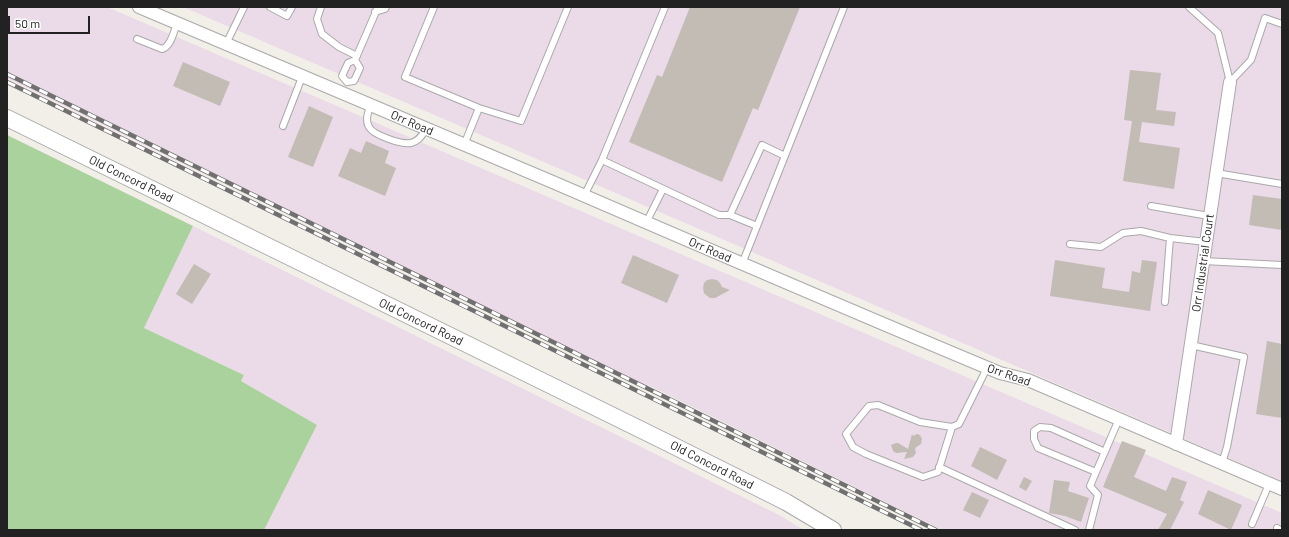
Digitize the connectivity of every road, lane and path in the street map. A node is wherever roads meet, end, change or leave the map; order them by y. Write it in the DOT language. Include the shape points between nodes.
graph roads {
  1 [pos="139,7"];
  2 [pos="244,7"];
  3 [pos="270,7"];
  4 [pos="292,7"];
  5 [pos="322,7"];
  6 [pos="386,7"];
  7 [pos="434,7"];
  8 [pos="568,7"];
  9 [pos="665,7"];
  10 [pos="844,7"];
  11 [pos="1189,7"];
  12 [pos="376,9"];
  13 [pos="177,23"];
  14 [pos="1282,24"];
  15 [pos="137,39"];
  16 [pos="226,44"];
  17 [pos="356,58"];
  18 [pos="302,77"];
  19 [pos="347,82"];
  20 [pos="1230,82"];
  21 [pos="342,94"];
  22 [pos="370,106"];
  23 [pos="479,108"];
  24 [pos="7,118"];
  25 [pos="283,126"];
  26 [pos="427,129"];
  27 [pos="464,144"];
  28 [pos="784,156"];
  29 [pos="602,160"];
  30 [pos="1216,173"];
  31 [pos="1282,184"];
  32 [pos="663,188"];
  33 [pos="584,196"];
  34 [pos="1152,206"];
  35 [pos="730,214"];
  36 [pos="1210,216"];
  37 [pos="646,223"];
  38 [pos="757,226"];
  39 [pos="1170,238"];
  40 [pos="1206,242"];
  41 [pos="1070,244"];
  42 [pos="1203,261"];
  43 [pos="742,264"];
  44 [pos="1282,265"];
  45 [pos="1165,302"];
  46 [pos="1191,345"];
  47 [pos="987,368"];
  48 [pos="1119,420"];
  49 [pos="952,427"];
  50 [pos="1176,444"];
  51 [pos="1105,452"];
  52 [pos="1222,463"];
  53 [pos="939,467"];
  54 [pos="1096,472"];
  55 [pos="1269,484"];
  56 [pos="1282,489"];
  57 [pos="1252,524"];
  58 [pos="833,530"];
  59 [pos="1075,530"];
  60 [pos="1090,530"];
  1 -- 13 [label="street, Orr Road"];
  2 -- 16 [label="lane"];
  3 -- 4 [label="lane" via="287,16"];
  5 -- 17 [label="lane" via="317,19 322,34"];
  6 -- 12 [label="lane" via="384,10"];
  7 -- 23 [label="lane" via="405,77"];
  8 -- 23 [label="lane" via="521,121"];
  9 -- 29 [label="lane"];
  10 -- 28 [label="lane"];
  11 -- 20 [label="lane" via="1218,33"];
  12 -- 17 [label="lane"];
  13 -- 15 [label="lane" via="165,48"];
  13 -- 16 [label="street, Orr Road"];
  14 -- 20 [label="lane" via="1265,18 1250,60"];
  16 -- 18 [label="street, Orr Road"];
  17 -- 19 [label="lane" via="348,63 342,76"];
  17 -- 19 [label="lane" via="360,68 354,81"];
  18 -- 21 [label="street, Orr Road"];
  18 -- 25 [label="lane"];
  19 -- 21 [label="lane"];
  20 -- 30 [label="street, Orr Industrial Court"];
  21 -- 22 [label="street, Orr Road"];
  22 -- 26 [label="street, Orr Road"];
  22 -- 26 [label="lane" via="367,120 370,128 402,144 419,140"];
  23 -- 27 [label="lane"];
  24 -- 58 [label="street, Old Concord Road" via="666,442 786,502"];
  26 -- 27 [label="street, Orr Road"];
  27 -- 33 [label="street, Orr Road"];
  28 -- 35 [label="lane" via="762,145"];
  28 -- 38 [label="lane"];
  29 -- 32 [label="lane"];
  29 -- 33 [label="lane"];
  30 -- 31 [label="lane"];
  30 -- 36 [label="street, Orr Industrial Court"];
  32 -- 35 [label="lane" via="719,215"];
  32 -- 37 [label="lane"];
  33 -- 37 [label="street, Orr Road"];
  34 -- 36 [label="lane"];
  35 -- 38 [label="lane"];
  36 -- 40 [label="street, Orr Industrial Court"];
  37 -- 43 [label="street, Orr Road"];
  38 -- 43 [label="lane"];
  39 -- 40 [label="lane"];
  39 -- 41 [label="lane" via="1141,231 1123,233 1101,247"];
  39 -- 45 [label="lane"];
  40 -- 42 [label="street, Orr Industrial Court"];
  42 -- 44 [label="lane"];
  42 -- 46 [label="street, Orr Industrial Court"];
  43 -- 47 [label="street, Orr Road"];
  46 -- 50 [label="street, Orr Industrial Court"];
  46 -- 52 [label="lane" via="1244,357"];
  47 -- 48 [label="street, Orr Road" via="1028,380"];
  47 -- 49 [label="lane" via="959,424"];
  48 -- 50 [label="street, Orr Road"];
  48 -- 51 [label="lane"];
  49 -- 53 [label="lane"];
  49 -- 53 [label="lane" via="920,422 878,406 869,406 846,434 853,447 923,476 938,472"];
  50 -- 52 [label="street, Orr Road"];
  51 -- 54 [label="lane"];
  51 -- 54 [label="lane" via="1051,428 1040,427 1034,431 1038,448"];
  52 -- 55 [label="street, Orr Road"];
  53 -- 59 [label="lane"];
  54 -- 60 [label="lane" via="1090,486 1098,495"];
  55 -- 56 [label="street, Orr Road"];
  55 -- 57 [label="lane"];
}
